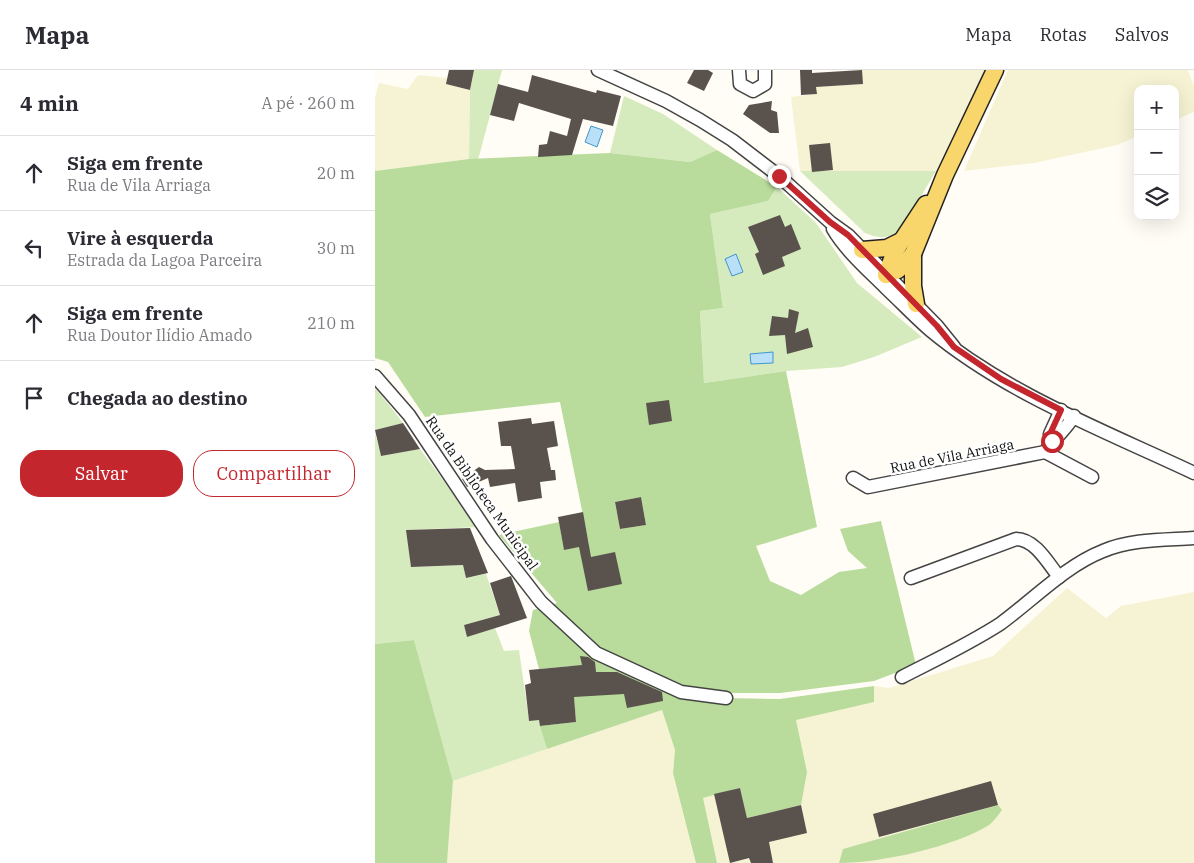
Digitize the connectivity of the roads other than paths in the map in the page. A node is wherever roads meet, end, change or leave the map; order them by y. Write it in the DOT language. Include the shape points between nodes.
graph roads {
  1 [pos="598,70"];
  2 [pos="739,70"];
  3 [pos="765,70"];
  4 [pos="995,70"];
  5 [pos="945,175"];
  6 [pos="830,222"];
  7 [pos="901,241"];
  8 [pos="862,250"];
  9 [pos="913,254"];
  10 [pos="883,278"];
  11 [pos="916,304"];
  12 [pos="954,347"];
  13 [pos="375,376"];
  14 [pos="1061,410"];
  15 [pos="1074,416"];
  16 [pos="1052,441"];
  17 [pos="1045,452"];
  18 [pos="1194,473"];
  19 [pos="1092,477"];
  20 [pos="853,478"];
  21 [pos="1194,538"];
  22 [pos="1059,577"];
  23 [pos="911,578"];
  24 [pos="902,676"];
  25 [pos="726,698"];
  1 -- 6 [label="street" via="666,101 731,140 779,176"];
  2 -- 3 [label="street" via="740,84 753,91 765,84"];
  4 -- 5 [label="main road"];
  5 -- 7 [label="main road"];
  5 -- 9 [label="main road"];
  6 -- 8 [label="street"];
  6 -- 10 [label="street" via="840,240"];
  7 -- 8 [label="main road" via="887,248"];
  7 -- 10 [label="main road"];
  8 -- 10 [label="street"];
  9 -- 10 [label="main road" via="898,270"];
  9 -- 11 [label="main road"];
  10 -- 11 [label="street"];
  10 -- 12 [label="street" via="931,331"];
  11 -- 12 [label="street"];
  12 -- 14 [label="street" via="1018,389"];
  13 -- 25 [label="street, Rua da Biblioteca Municipal" via="409,414 492,539 541,602 596,653 681,692"];
  14 -- 15 [label="street"];
  14 -- 16 [label="street" via="1050,434"];
  15 -- 16 [label="street"];
  15 -- 18 [label="street"];
  16 -- 17 [label="street"];
  17 -- 19 [label="street"];
  17 -- 20 [label="street, Rua de Vila Arriaga" via="869,487"];
  21 -- 22 [label="street" via="1137,542 1103,551"];
  22 -- 23 [label="street" via="1033,545 1026,539 1016,539"];
  22 -- 24 [label="street" via="999,624"];
}
